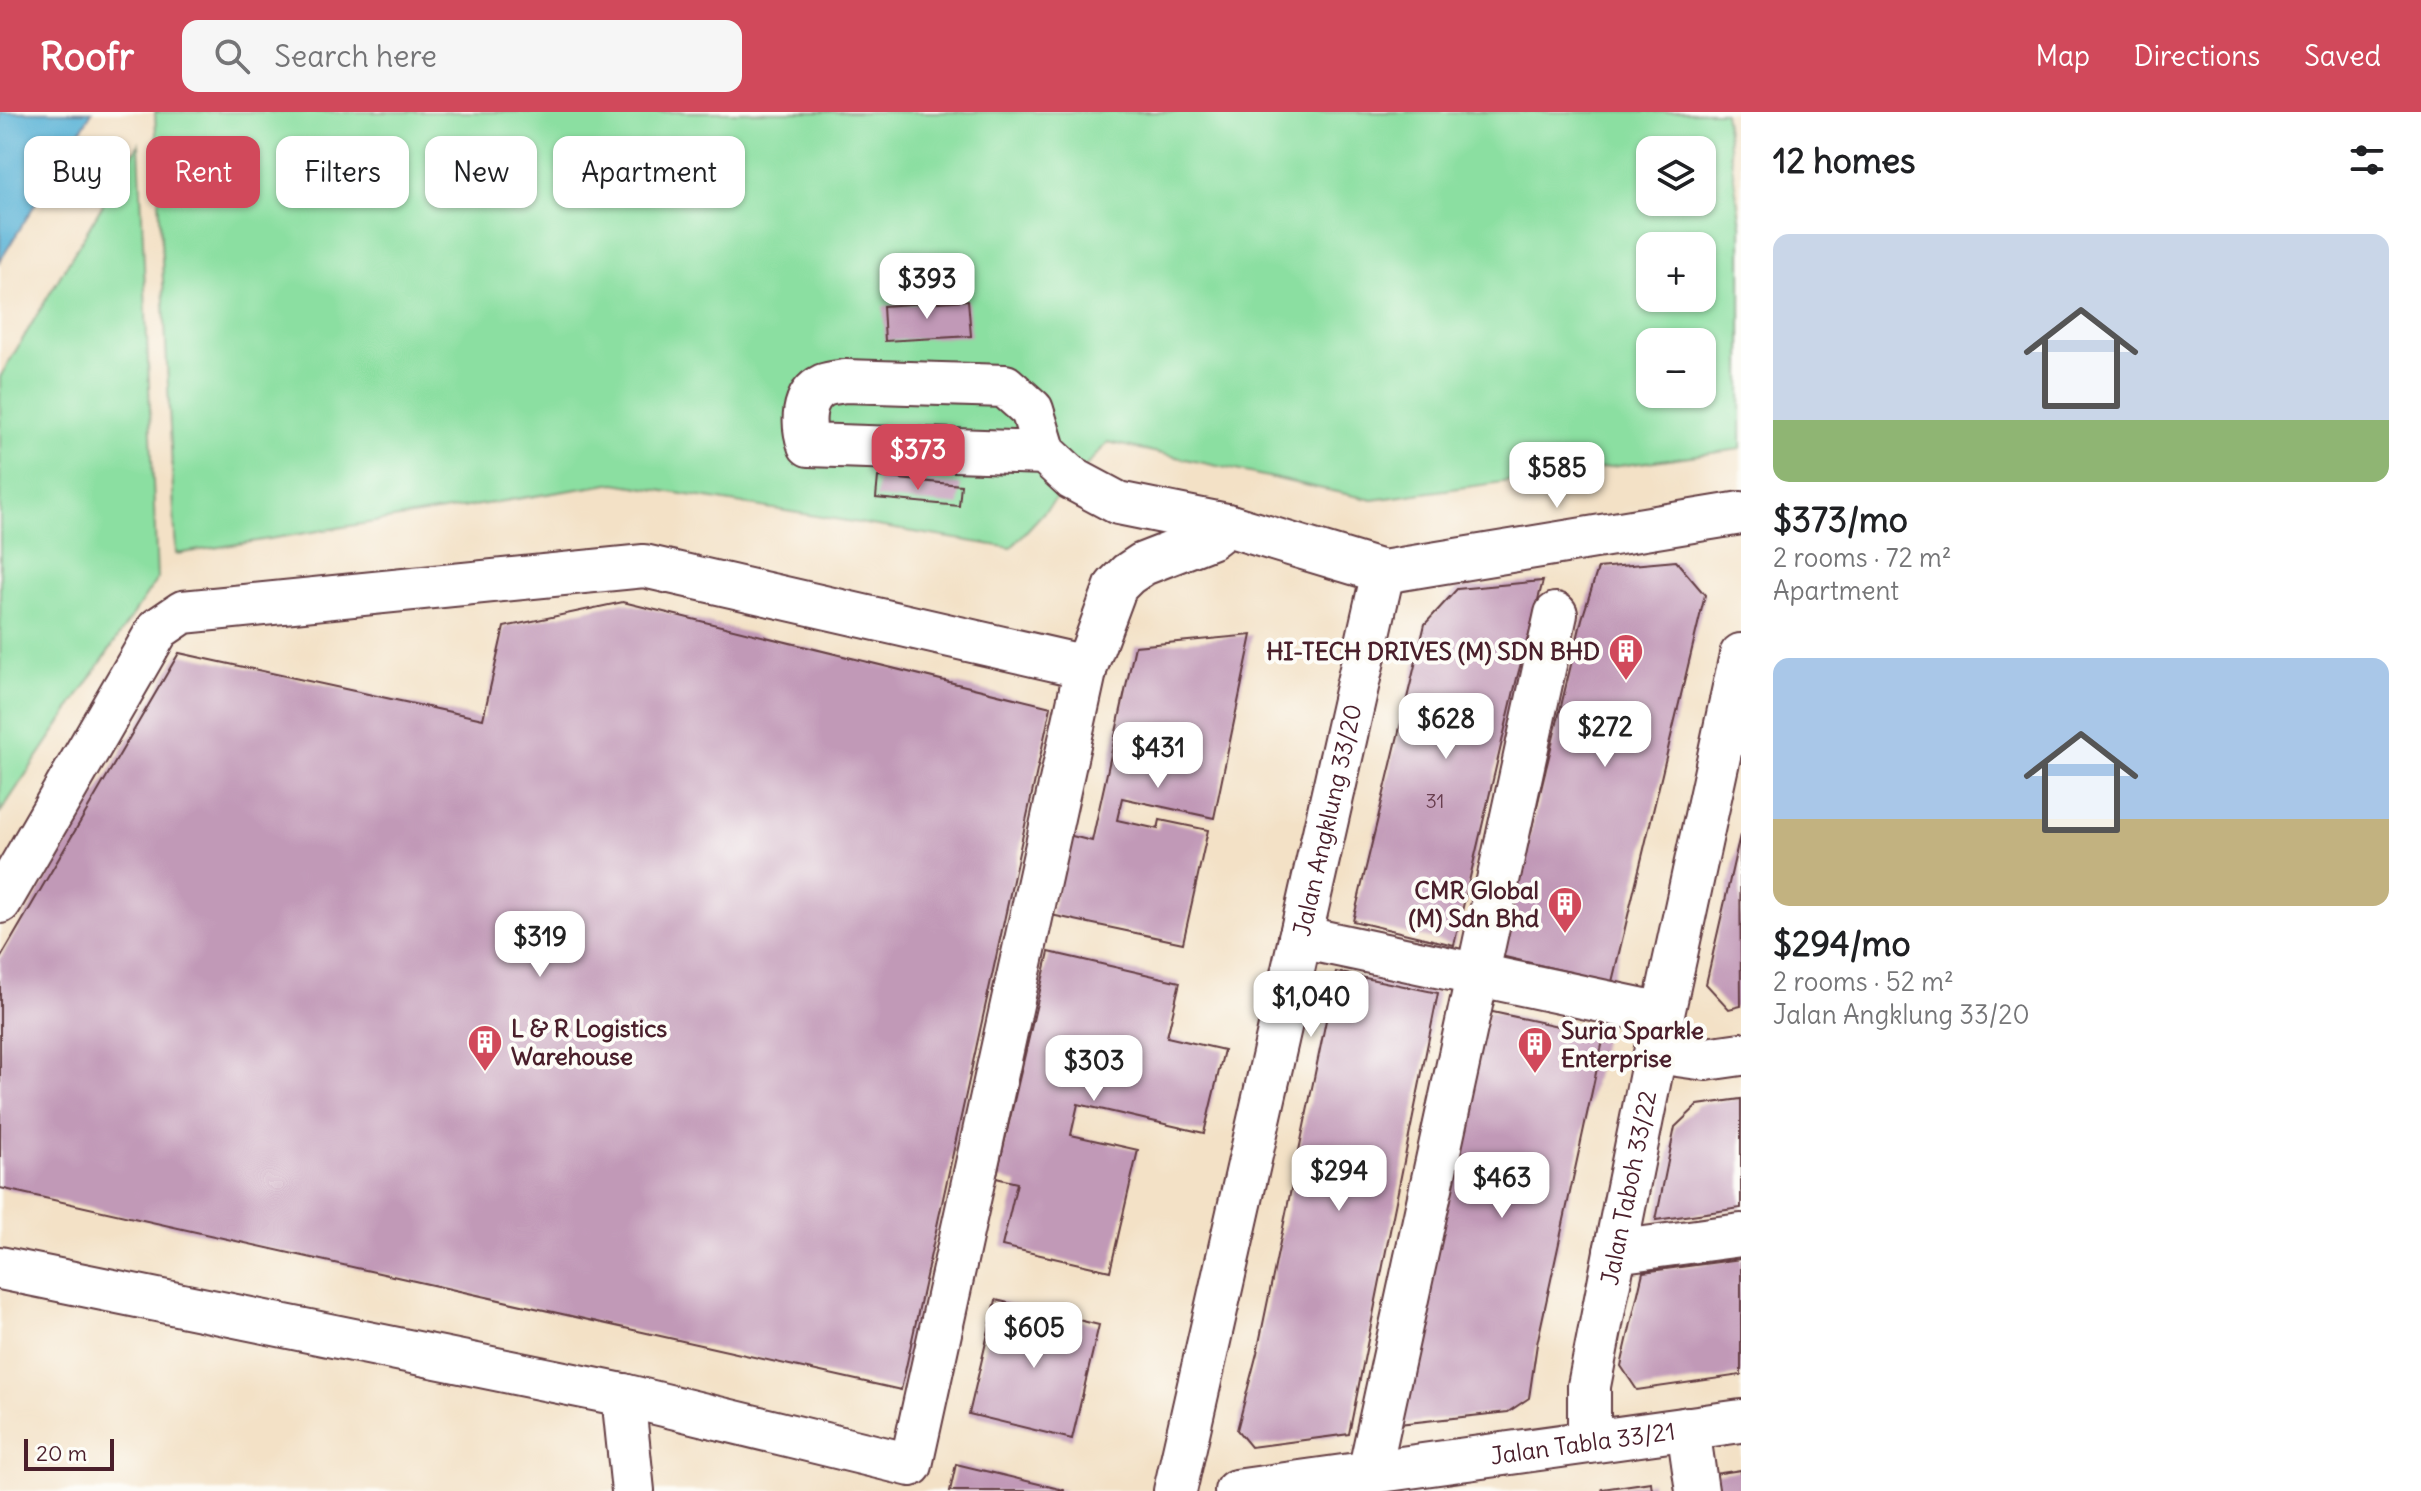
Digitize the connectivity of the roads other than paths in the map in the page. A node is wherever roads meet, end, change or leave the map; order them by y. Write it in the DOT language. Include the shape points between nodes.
graph roads {
  1 [pos="1045,453"];
  2 [pos="1741,513"];
  3 [pos="1227,525"];
  4 [pos="1383,572"];
  5 [pos="1556,614"];
  6 [pos="1741,655"];
  7 [pos="1086,667"];
  8 [pos="0,902"];
  9 [pos="1300,937"];
  10 [pos="1478,975"];
  11 [pos="1659,1033"];
  12 [pos="1741,1054"];
  13 [pos="1741,1235"];
  14 [pos="1615,1252"];
  15 [pos="0,1268"];
  16 [pos="623,1395"];
  17 [pos="1741,1421"];
  18 [pos="1688,1428"];
  19 [pos="1589,1442"];
  20 [pos="1369,1473"];
  21 [pos="1185,1488"];
  22 [pos="633,1491"];
  23 [pos="1236,1491"];
  24 [pos="1697,1491"];
  1 -- 1 [label="street" via="1032,410 1005,386 845,381 823,385 808,400 803,427 809,445"];
  1 -- 3 [label="street" via="1073,479 1118,503"];
  2 -- 4 [label="street"];
  3 -- 4 [label="street"];
  3 -- 7 [label="street" via="1210,538 1143,564 1116,586"];
  4 -- 9 [label="street, Jalan Angklung 33/20"];
  5 -- 10 [label="street"];
  6 -- 11 [label="street, Jalan Taboh 33/22"];
  7 -- 8 [label="street" via="644,566 183,612 158,629"];
  7 -- 16 [label="street" via="911,1465"];
  9 -- 10 [label="street"];
  9 -- 21 [label="street, Jalan Angklung 33/20"];
  10 -- 11 [label="street"];
  10 -- 20 [label="street"];
  11 -- 12 [label="street" via="1706,1059"];
  11 -- 14 [label="street, Jalan Taboh 33/22"];
  13 -- 14 [label="street"];
  14 -- 19 [label="street, Jalan Taboh 33/22" via="1589,1386"];
  15 -- 16 [label="street"];
  16 -- 22 [label="street"];
  17 -- 18 [label="street, Jalan Tabla 33/21"];
  18 -- 19 [label="street, Jalan Tabla 33/21"];
  18 -- 24 [label="street"];
  19 -- 20 [label="street, Jalan Tabla 33/21"];
  20 -- 23 [label="street, Jalan Tabla 33/21"];
}
